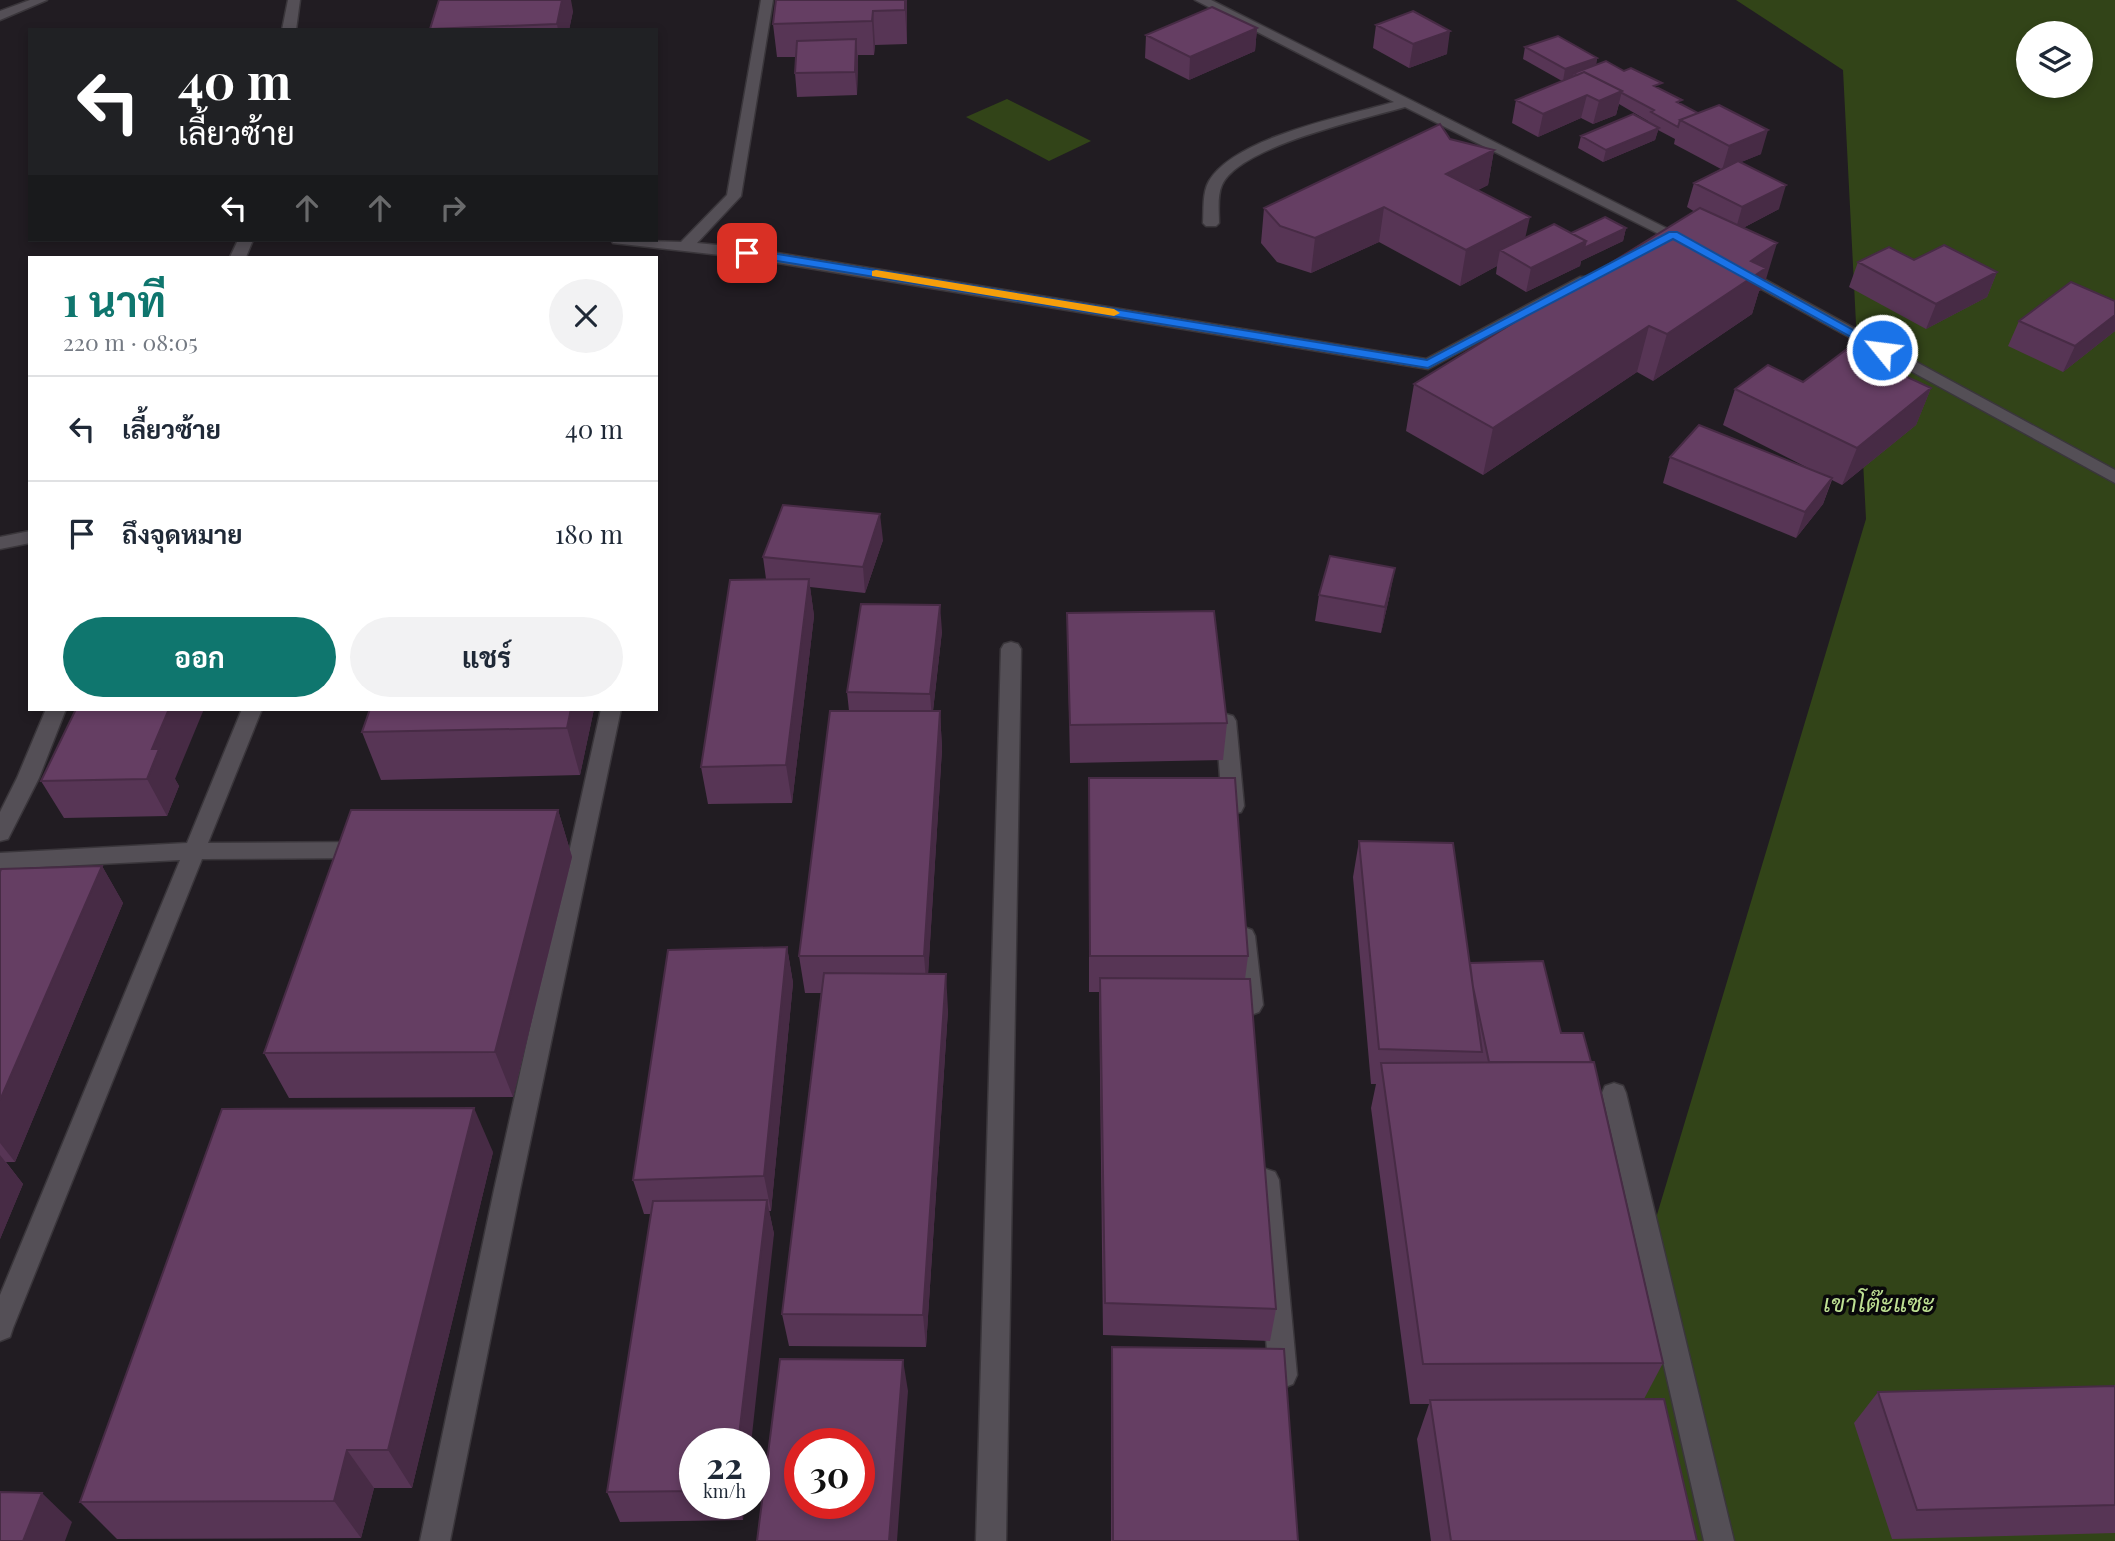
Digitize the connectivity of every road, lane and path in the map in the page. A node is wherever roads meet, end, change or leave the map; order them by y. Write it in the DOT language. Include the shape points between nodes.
graph roads {
  1 [pos="41,0"];
  2 [pos="295,0"];
  3 [pos="767,0"];
  4 [pos="1201,0"];
  5 [pos="0,16"];
  6 [pos="289,28"];
  7 [pos="1404,103"];
  8 [pos="1211,223"];
  9 [pos="1673,234"];
  10 [pos="641,242"];
  11 [pos="686,246"];
  12 [pos="1649,247"];
  13 [pos="1600,273"];
  14 [pos="2115,477"];
  15 [pos="28,537"];
  16 [pos="0,543"];
  17 [pos="1012,649"];
  18 [pos="55,711"];
  19 [pos="251,711"];
  20 [pos="611,711"];
  21 [pos="1226,721"];
  22 [pos="1235,832"];
  23 [pos="0,833"];
  24 [pos="553,848"];
  25 [pos="581,848"];
  26 [pos="387,850"];
  27 [pos="193,851"];
  28 [pos="0,861"];
  29 [pos="1243,916"];
  30 [pos="1252,1027"];
  31 [pos="1614,1093"];
  32 [pos="1263,1152"];
  33 [pos="0,1328"];
  34 [pos="1285,1402"];
  35 [pos="435,1541"];
  36 [pos="991,1541"];
  37 [pos="1719,1541"];
  1 -- 5 [label="street"];
  2 -- 6 [label="street"];
  3 -- 11 [label="street" via="734,195"];
  4 -- 7 [label="street"];
  7 -- 8 [label="street" via="1267,145 1236,162 1214,183"];
  7 -- 9 [label="street"];
  9 -- 12 [label="street"];
  9 -- 14 [label="street"];
  10 -- 11 [label="street"];
  11 -- 13 [label="street" via="1428,364"];
  15 -- 16 [label="street"];
  17 -- 36 [label="street"];
  18 -- 23 [label="street"];
  19 -- 27 [label="street"];
  20 -- 25 [label="street"];
  21 -- 22 [label="street"];
  24 -- 25 [label="street"];
  25 -- 35 [label="street"];
  26 -- 27 [label="street"];
  27 -- 28 [label="street"];
  27 -- 33 [label="street"];
  29 -- 30 [label="street"];
  31 -- 37 [label="street"];
  32 -- 34 [label="street"];
}
